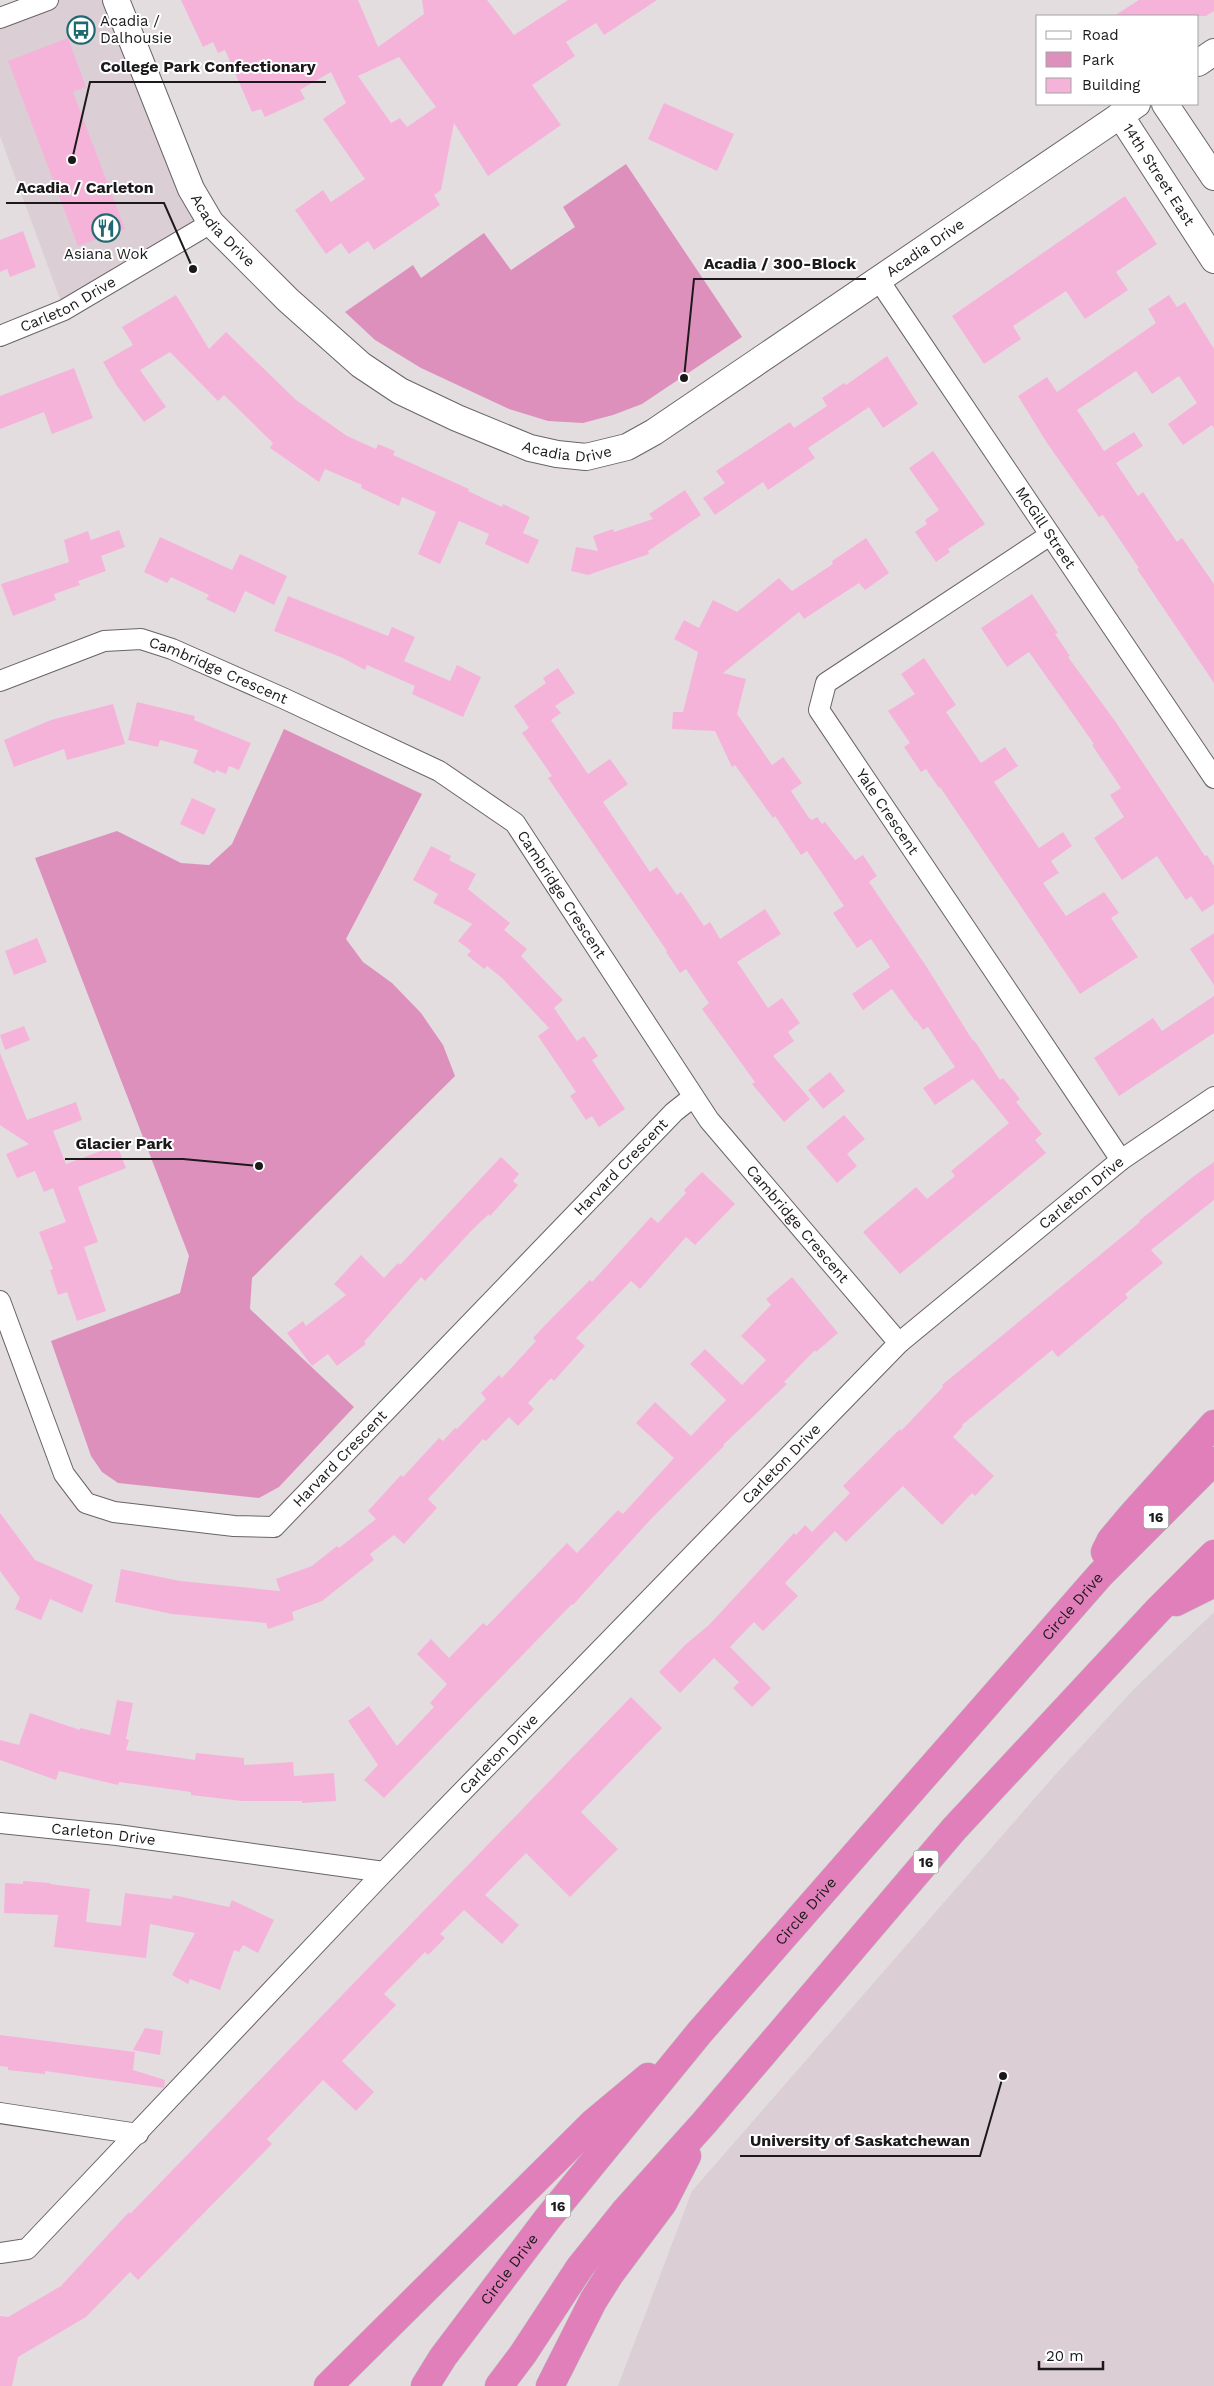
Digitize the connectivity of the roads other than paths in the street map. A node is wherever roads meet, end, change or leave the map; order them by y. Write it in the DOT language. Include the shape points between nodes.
graph roads {
  1 [pos="48,0"];
  2 [pos="116,0"];
  3 [pos="0,18"];
  4 [pos="1214,52"];
  5 [pos="1199,62"];
  6 [pos="1166,105"];
  7 [pos="1129,109"];
  8 [pos="1214,177"];
  9 [pos="211,223"];
  10 [pos="1214,260"];
  11 [pos="878,279"];
  12 [pos="0,336"];
  13 [pos="1050,536"];
  14 [pos="0,681"];
  15 [pos="1214,778"];
  16 [pos="693,1097"];
  17 [pos="1214,1097"];
  18 [pos="1121,1160"];
  19 [pos="0,1301"];
  20 [pos="899,1343"];
  21 [pos="1214,1424"];
  22 [pos="1214,1461"];
  23 [pos="1214,1554"];
  24 [pos="1100,1575"];
  25 [pos="1214,1583"];
  26 [pos="1158,1610"];
  27 [pos="0,1823"];
  28 [pos="384,1872"];
  29 [pos="700,2032"];
  30 [pos="0,2113"];
  31 [pos="704,2123"];
  32 [pos="138,2134"];
  33 [pos="0,2253"];
  34 [pos="328,2386"];
  35 [pos="425,2386"];
  36 [pos="499,2386"];
  37 [pos="550,2386"];
  1 -- 3 [label="street"];
  2 -- 9 [label="street, Acadia Drive" via="191,189"];
  4 -- 5 [label="street"];
  6 -- 8 [label="street"];
  7 -- 10 [label="street, 14th Street East"];
  7 -- 11 [label="street, Acadia Drive"];
  9 -- 11 [label="street, Acadia Drive" via="288,300 361,365 400,391 530,448 586,458 626,447 654,432"];
  9 -- 12 [label="street, Carleton Drive" via="64,310"];
  11 -- 13 [label="street, McGill Street"];
  13 -- 15 [label="street, McGill Street"];
  13 -- 18 [label="street, Yale Crescent" via="826,683 819,710"];
  14 -- 16 [label="street, Cambridge Crescent" via="104,640 141,639 172,649 285,699 448,776 515,823"];
  16 -- 19 [label="street, Harvard Crescent" via="674,1112 274,1527 234,1526 123,1513 86,1503 64,1474"];
  16 -- 20 [label="street, Cambridge Crescent"];
  17 -- 18 [label="street, Carleton Drive"];
  18 -- 20 [label="street, Carleton Drive"];
  20 -- 28 [label="street, Carleton Drive"];
  21 -- 24 [label="highway" via="1111,1540"];
  22 -- 24 [label="highway, Circle Drive / 16"];
  23 -- 26 [label="highway, 16"];
  24 -- 29 [label="highway, Circle Drive / 16"];
  25 -- 26 [label="highway"];
  26 -- 31 [label="highway, 16" via="954,1829"];
  27 -- 28 [label="street, Carleton Drive" via="117,1835"];
  28 -- 32 [label="street, Carleton Drive"];
  29 -- 34 [label="highway" via="593,2123"];
  29 -- 35 [label="highway, Circle Drive / 16" via="548,2218"];
  30 -- 32 [label="street"];
  31 -- 36 [label="highway, 16" via="580,2267"];
  31 -- 37 [label="highway" via="663,2203 606,2281"];
  32 -- 33 [label="street, Carleton Drive" via="27,2249"];
}
